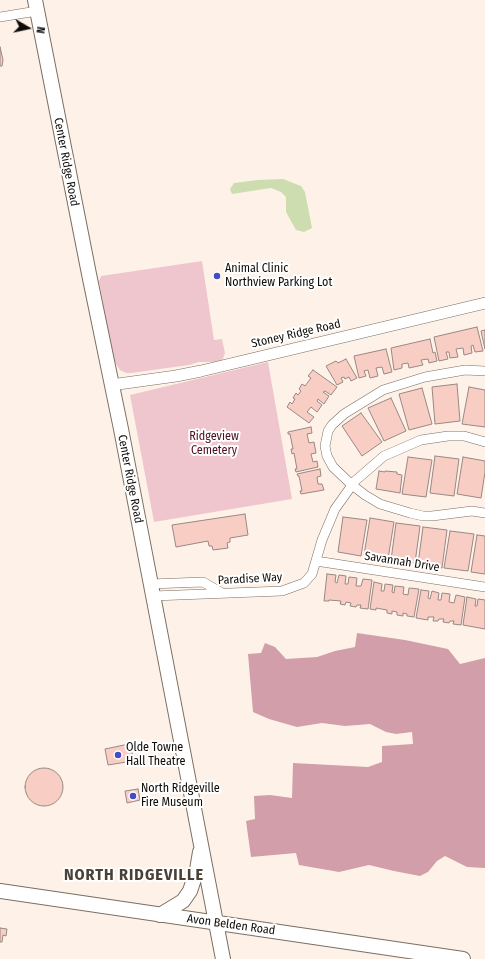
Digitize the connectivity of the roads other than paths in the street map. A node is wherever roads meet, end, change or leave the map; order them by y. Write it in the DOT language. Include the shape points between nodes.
graph roads {
  1 [pos="36,6"];
  2 [pos="0,17"];
  3 [pos="485,303"];
  4 [pos="485,371"];
  5 [pos="111,385"];
  6 [pos="485,442"];
  7 [pos="352,485"];
  8 [pos="485,513"];
  9 [pos="316,561"];
  10 [pos="485,587"];
  11 [pos="152,590"];
  12 [pos="201,842"];
  13 [pos="0,891"];
  14 [pos="160,915"];
  15 [pos="217,923"];
  16 [pos="223,959"];
  17 [pos="463,959"];
  1 -- 2 [label="street"];
  1 -- 5 [label="main road, Center Ridge Road"];
  3 -- 5 [label="street, Stoney Ridge Road" via="195,372"];
  4 -- 7 [label="street" via="465,370 425,377 383,390 344,414 328,431 325,446 327,456"];
  5 -- 11 [label="main road, Center Ridge Road"];
  6 -- 7 [label="street, Paradise Way" via="464,436 421,440 384,456"];
  7 -- 8 [label="street" via="380,504 410,514 432,516 472,510"];
  7 -- 9 [label="street, Paradise Way" via="335,509"];
  9 -- 10 [label="street, Savannah Drive"];
  9 -- 11 [label="street, Paradise Way" via="312,574 304,583 282,591 223,593"];
  11 -- 12 [label="main road, Center Ridge Road"];
  12 -- 14 [label="main road" via="197,870 190,891 183,900"];
  12 -- 15 [label="main road, Center Ridge Road"];
  13 -- 14 [label="main road, Avon Belden Road"];
  14 -- 15 [label="main road, Avon Belden Road"];
  15 -- 16 [label="main road, Center Ridge Road"];
  15 -- 17 [label="main road, Avon Belden Road"];
}
